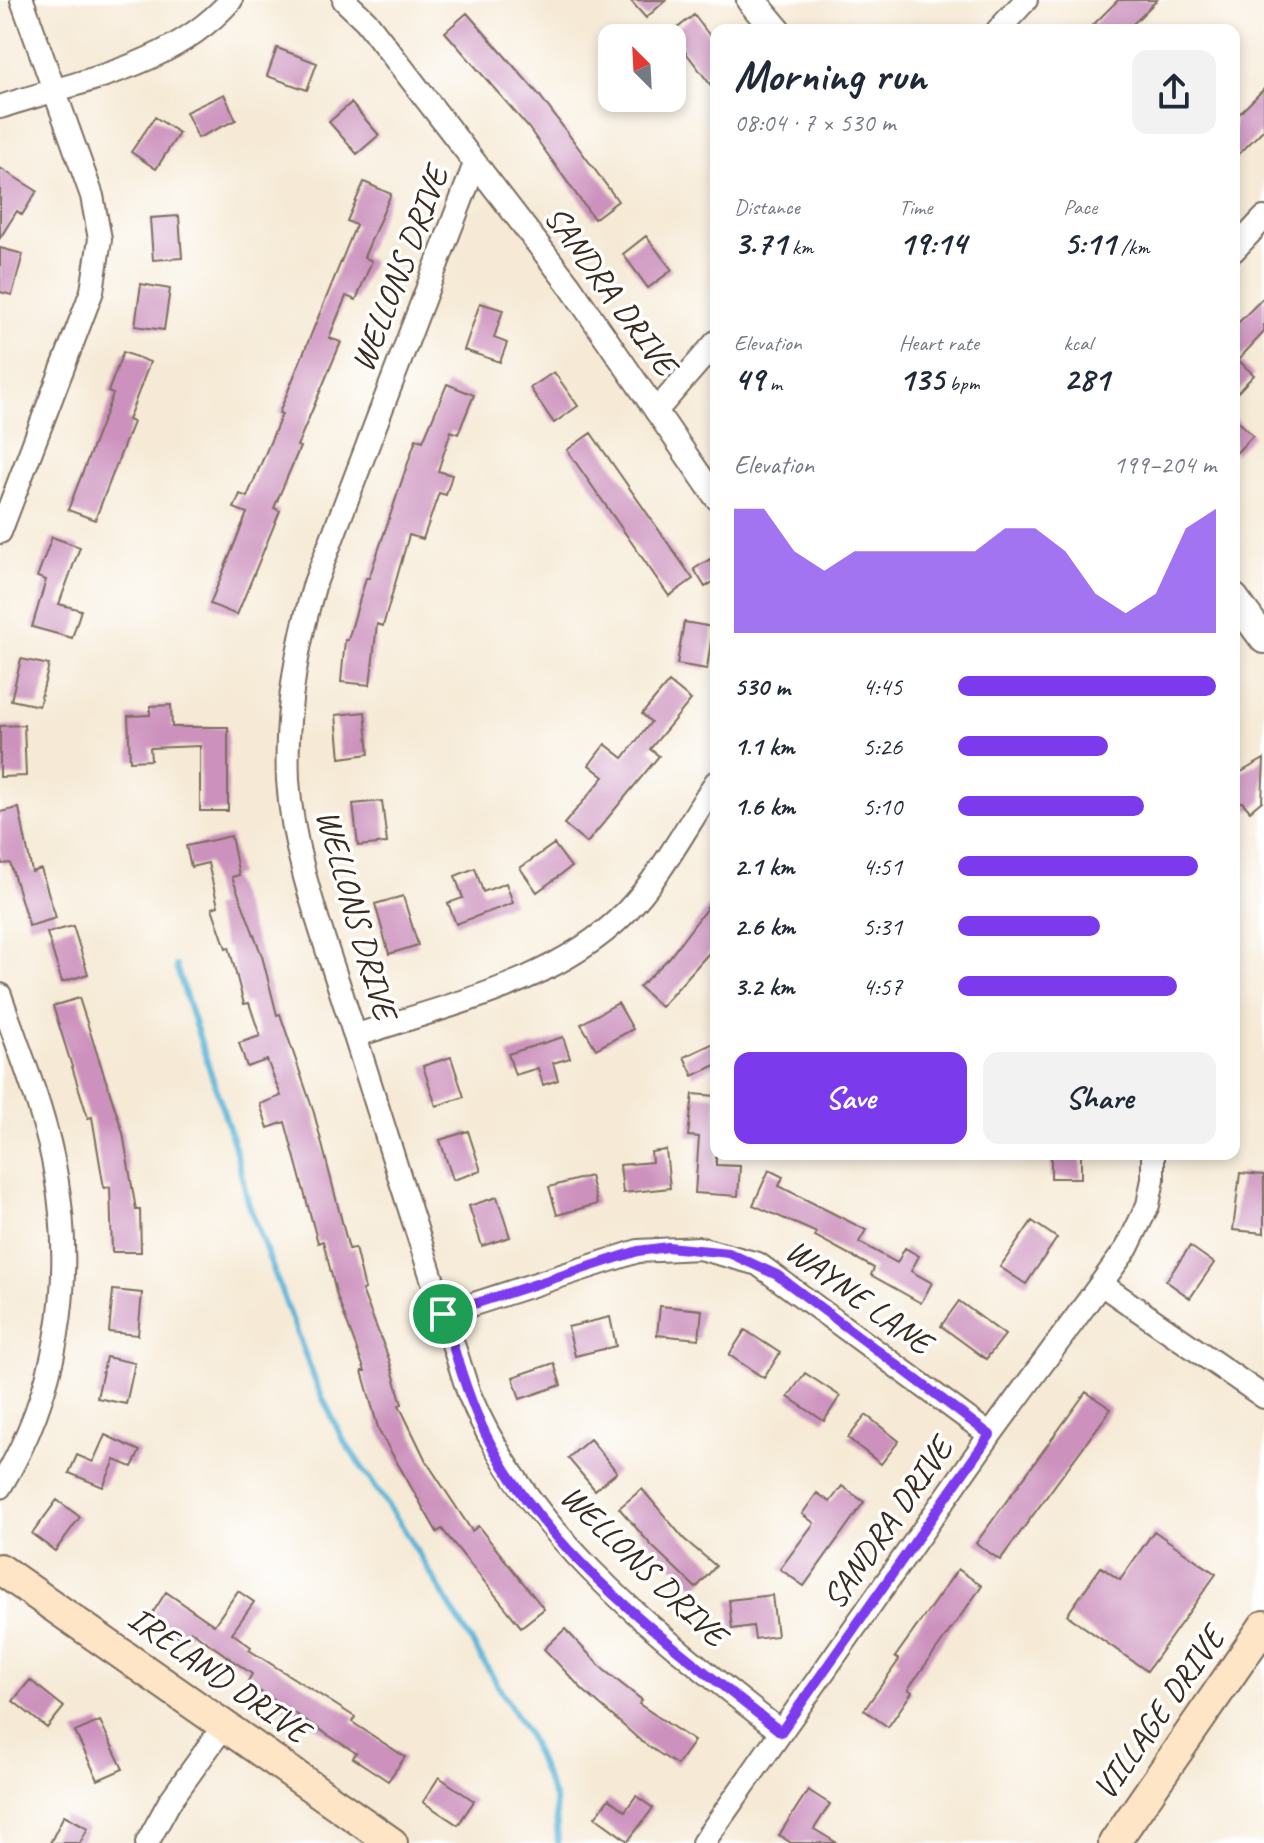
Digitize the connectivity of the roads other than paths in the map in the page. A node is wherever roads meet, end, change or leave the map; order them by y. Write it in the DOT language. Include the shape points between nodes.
graph roads {
  1 [pos="22,0"];
  2 [pos="231,0"];
  3 [pos="344,0"];
  4 [pos="751,0"];
  5 [pos="1026,0"];
  6 [pos="771,24"];
  7 [pos="1004,24"];
  8 [pos="54,89"];
  9 [pos="0,107"];
  10 [pos="475,164"];
  11 [pos="1264,218"];
  12 [pos="1240,244"];
  13 [pos="710,349"];
  14 [pos="656,411"];
  15 [pos="710,489"];
  16 [pos="0,532"];
  17 [pos="1240,606"];
  18 [pos="1264,639"];
  19 [pos="710,791"];
  20 [pos="0,995"];
  21 [pos="355,1036"];
  22 [pos="1153,1160"];
  23 [pos="1101,1284"];
  24 [pos="443,1314"];
  25 [pos="1264,1397"];
  26 [pos="990,1435"];
  27 [pos="0,1487"];
  28 [pos="0,1569"];
  29 [pos="1264,1626"];
  30 [pos="226,1723"];
  31 [pos="781,1732"];
  32 [pos="147,1843"];
  33 [pos="392,1843"];
  34 [pos="703,1843"];
  35 [pos="1114,1843"];
  1 -- 8 [label="street"];
  2 -- 8 [label="street" via="199,30 142,63"];
  3 -- 10 [label="street, WELLONS DRIVE" via="366,21"];
  4 -- 6 [label="street"];
  5 -- 7 [label="street"];
  8 -- 9 [label="street"];
  8 -- 16 [label="street" via="98,217 98,265"];
  10 -- 14 [label="street, SANDRA DRIVE" via="570,286"];
  10 -- 21 [label="street, WELLONS DRIVE" via="315,583 293,673 287,748 293,822"];
  11 -- 12 [label="street"];
  13 -- 14 [label="street"];
  14 -- 15 [label="street, SANDRA DRIVE"];
  17 -- 18 [label="street"];
  19 -- 21 [label="street" via="646,888 600,936 523,978"];
  20 -- 27 [label="street" via="47,1136 63,1227 63,1279 50,1376 35,1422"];
  21 -- 24 [label="street, WELLONS DRIVE"];
  22 -- 23 [label="street, SANDRA DRIVE" via="1148,1205"];
  23 -- 25 [label="street"];
  23 -- 26 [label="street, SANDRA DRIVE"];
  24 -- 26 [label="street, WAYNE LANE" via="638,1251 668,1247 729,1253 777,1275"];
  24 -- 31 [label="street, WELLONS DRIVE" via="486,1435 557,1536 652,1629"];
  26 -- 31 [label="street, SANDRA DRIVE"];
  28 -- 30 [label="main road, IRELAND DRIVE"];
  29 -- 35 [label="main road, VILLAGE DRIVE"];
  30 -- 32 [label="street"];
  30 -- 33 [label="main road, IRELAND DRIVE"];
  31 -- 34 [label="street, SANDRA DRIVE"];
}
